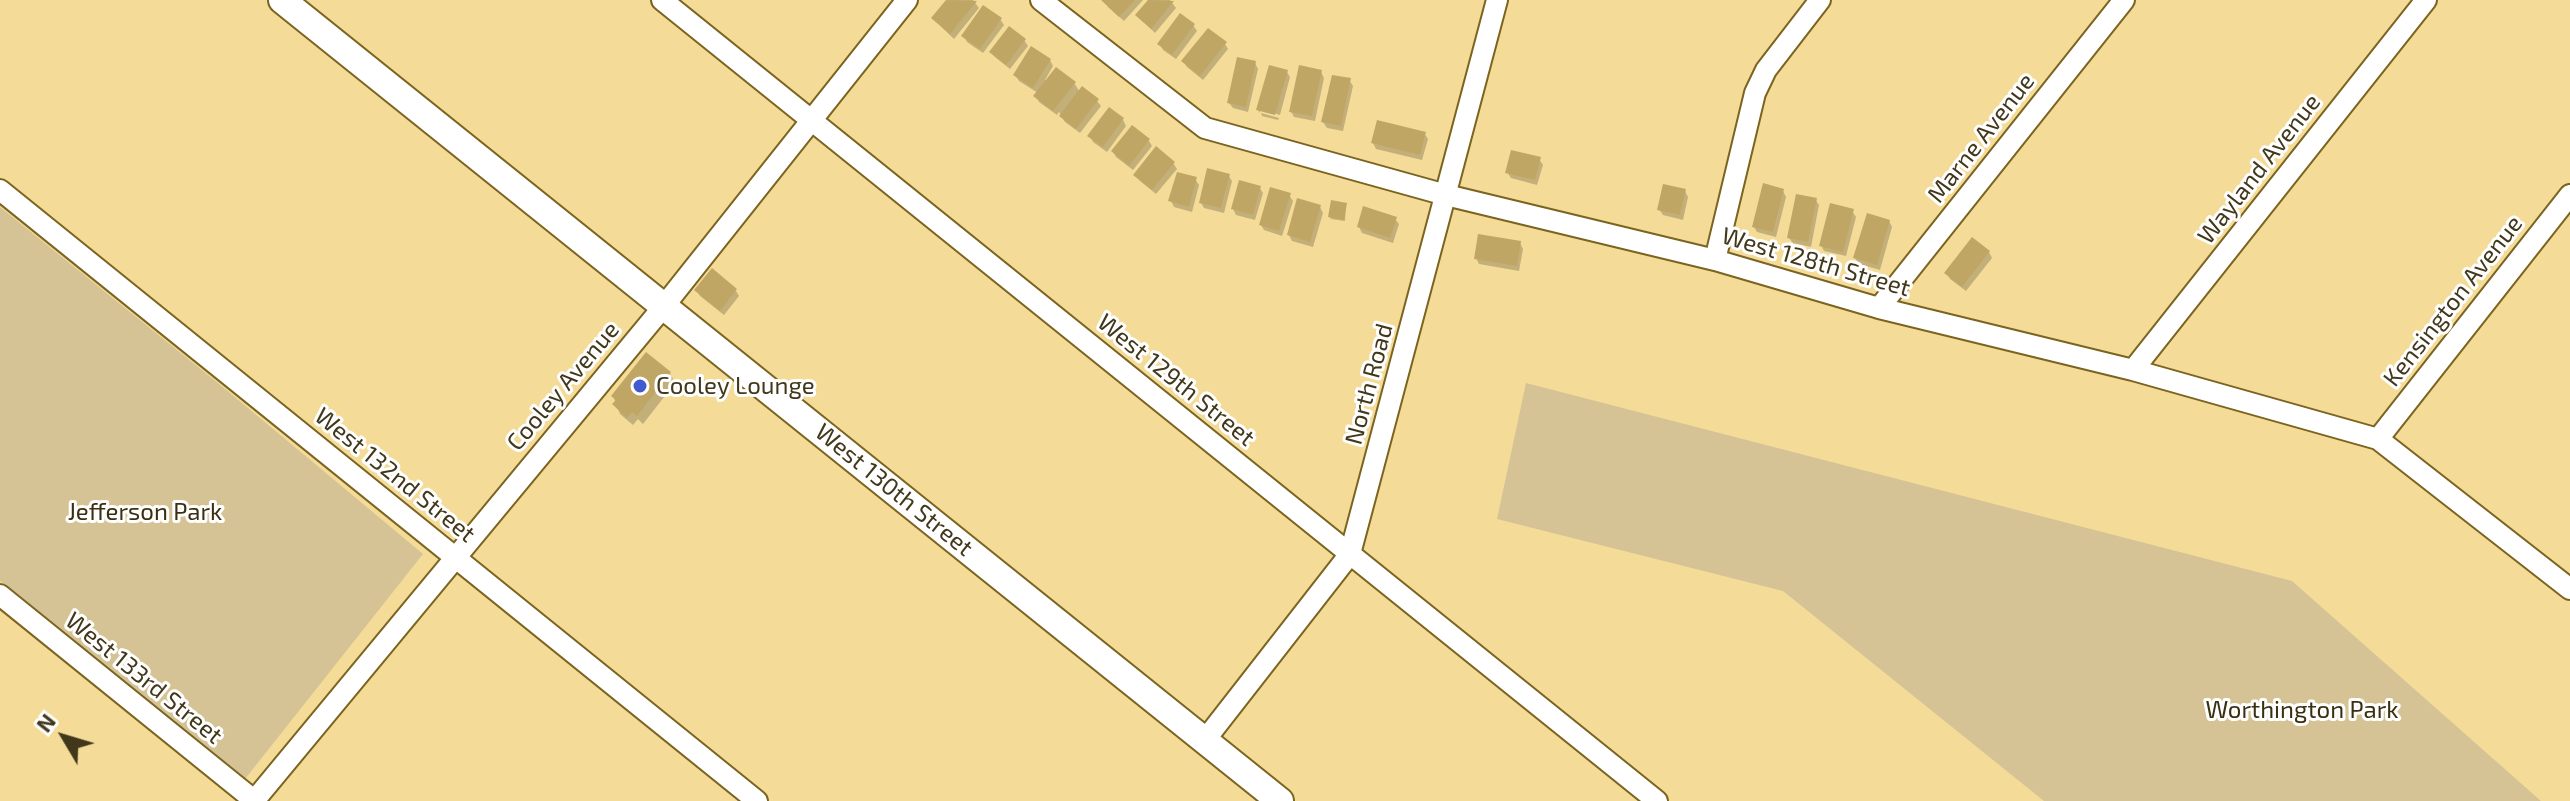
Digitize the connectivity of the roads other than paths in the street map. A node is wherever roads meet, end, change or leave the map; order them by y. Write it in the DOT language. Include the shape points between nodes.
graph roads {
  1 [pos="282,0"];
  2 [pos="662,0"];
  3 [pos="907,0"];
  4 [pos="1041,0"];
  5 [pos="1497,0"];
  6 [pos="1820,0"];
  7 [pos="2124,0"];
  8 [pos="2426,0"];
  9 [pos="810,119"];
  10 [pos="0,190"];
  11 [pos="1446,195"];
  12 [pos="2570,195"];
  13 [pos="1715,260"];
  14 [pos="664,306"];
  15 [pos="1879,308"];
  16 [pos="2133,370"];
  17 [pos="2378,439"];
  18 [pos="1350,554"];
  19 [pos="455,557"];
  20 [pos="2568,583"];
  21 [pos="0,595"];
  22 [pos="1205,740"];
  23 [pos="255,801"];
  24 [pos="757,801"];
  25 [pos="1280,801"];
  26 [pos="1657,801"];
  1 -- 14 [label="main road, West 130th Street"];
  2 -- 9 [label="street, West 129th Street"];
  3 -- 9 [label="street, Cooley Avenue"];
  4 -- 11 [label="street, West 128th Street" via="1205,128"];
  5 -- 11 [label="street, North Road"];
  6 -- 13 [label="street" via="1766,70 1755,93"];
  7 -- 15 [label="street, Marne Avenue"];
  8 -- 16 [label="street, Wayland Avenue"];
  9 -- 14 [label="street, Cooley Avenue"];
  9 -- 18 [label="street, West 129th Street"];
  10 -- 19 [label="street, West 132nd Street"];
  11 -- 13 [label="street, West 128th Street"];
  11 -- 18 [label="street, North Road"];
  12 -- 17 [label="street, Kensington Avenue"];
  13 -- 15 [label="street, West 128th Street"];
  14 -- 19 [label="street, Cooley Avenue"];
  14 -- 22 [label="main road, West 130th Street"];
  15 -- 16 [label="street, West 128th Street"];
  16 -- 17 [label="street, West 128th Street"];
  17 -- 20 [label="street, West 128th Street"];
  18 -- 22 [label="street, North Road"];
  18 -- 26 [label="street, West 129th Street"];
  19 -- 23 [label="street, Cooley Avenue"];
  19 -- 24 [label="street, West 132nd Street"];
  21 -- 23 [label="street, West 133rd Street"];
  22 -- 25 [label="main road, West 130th Street"];
}
